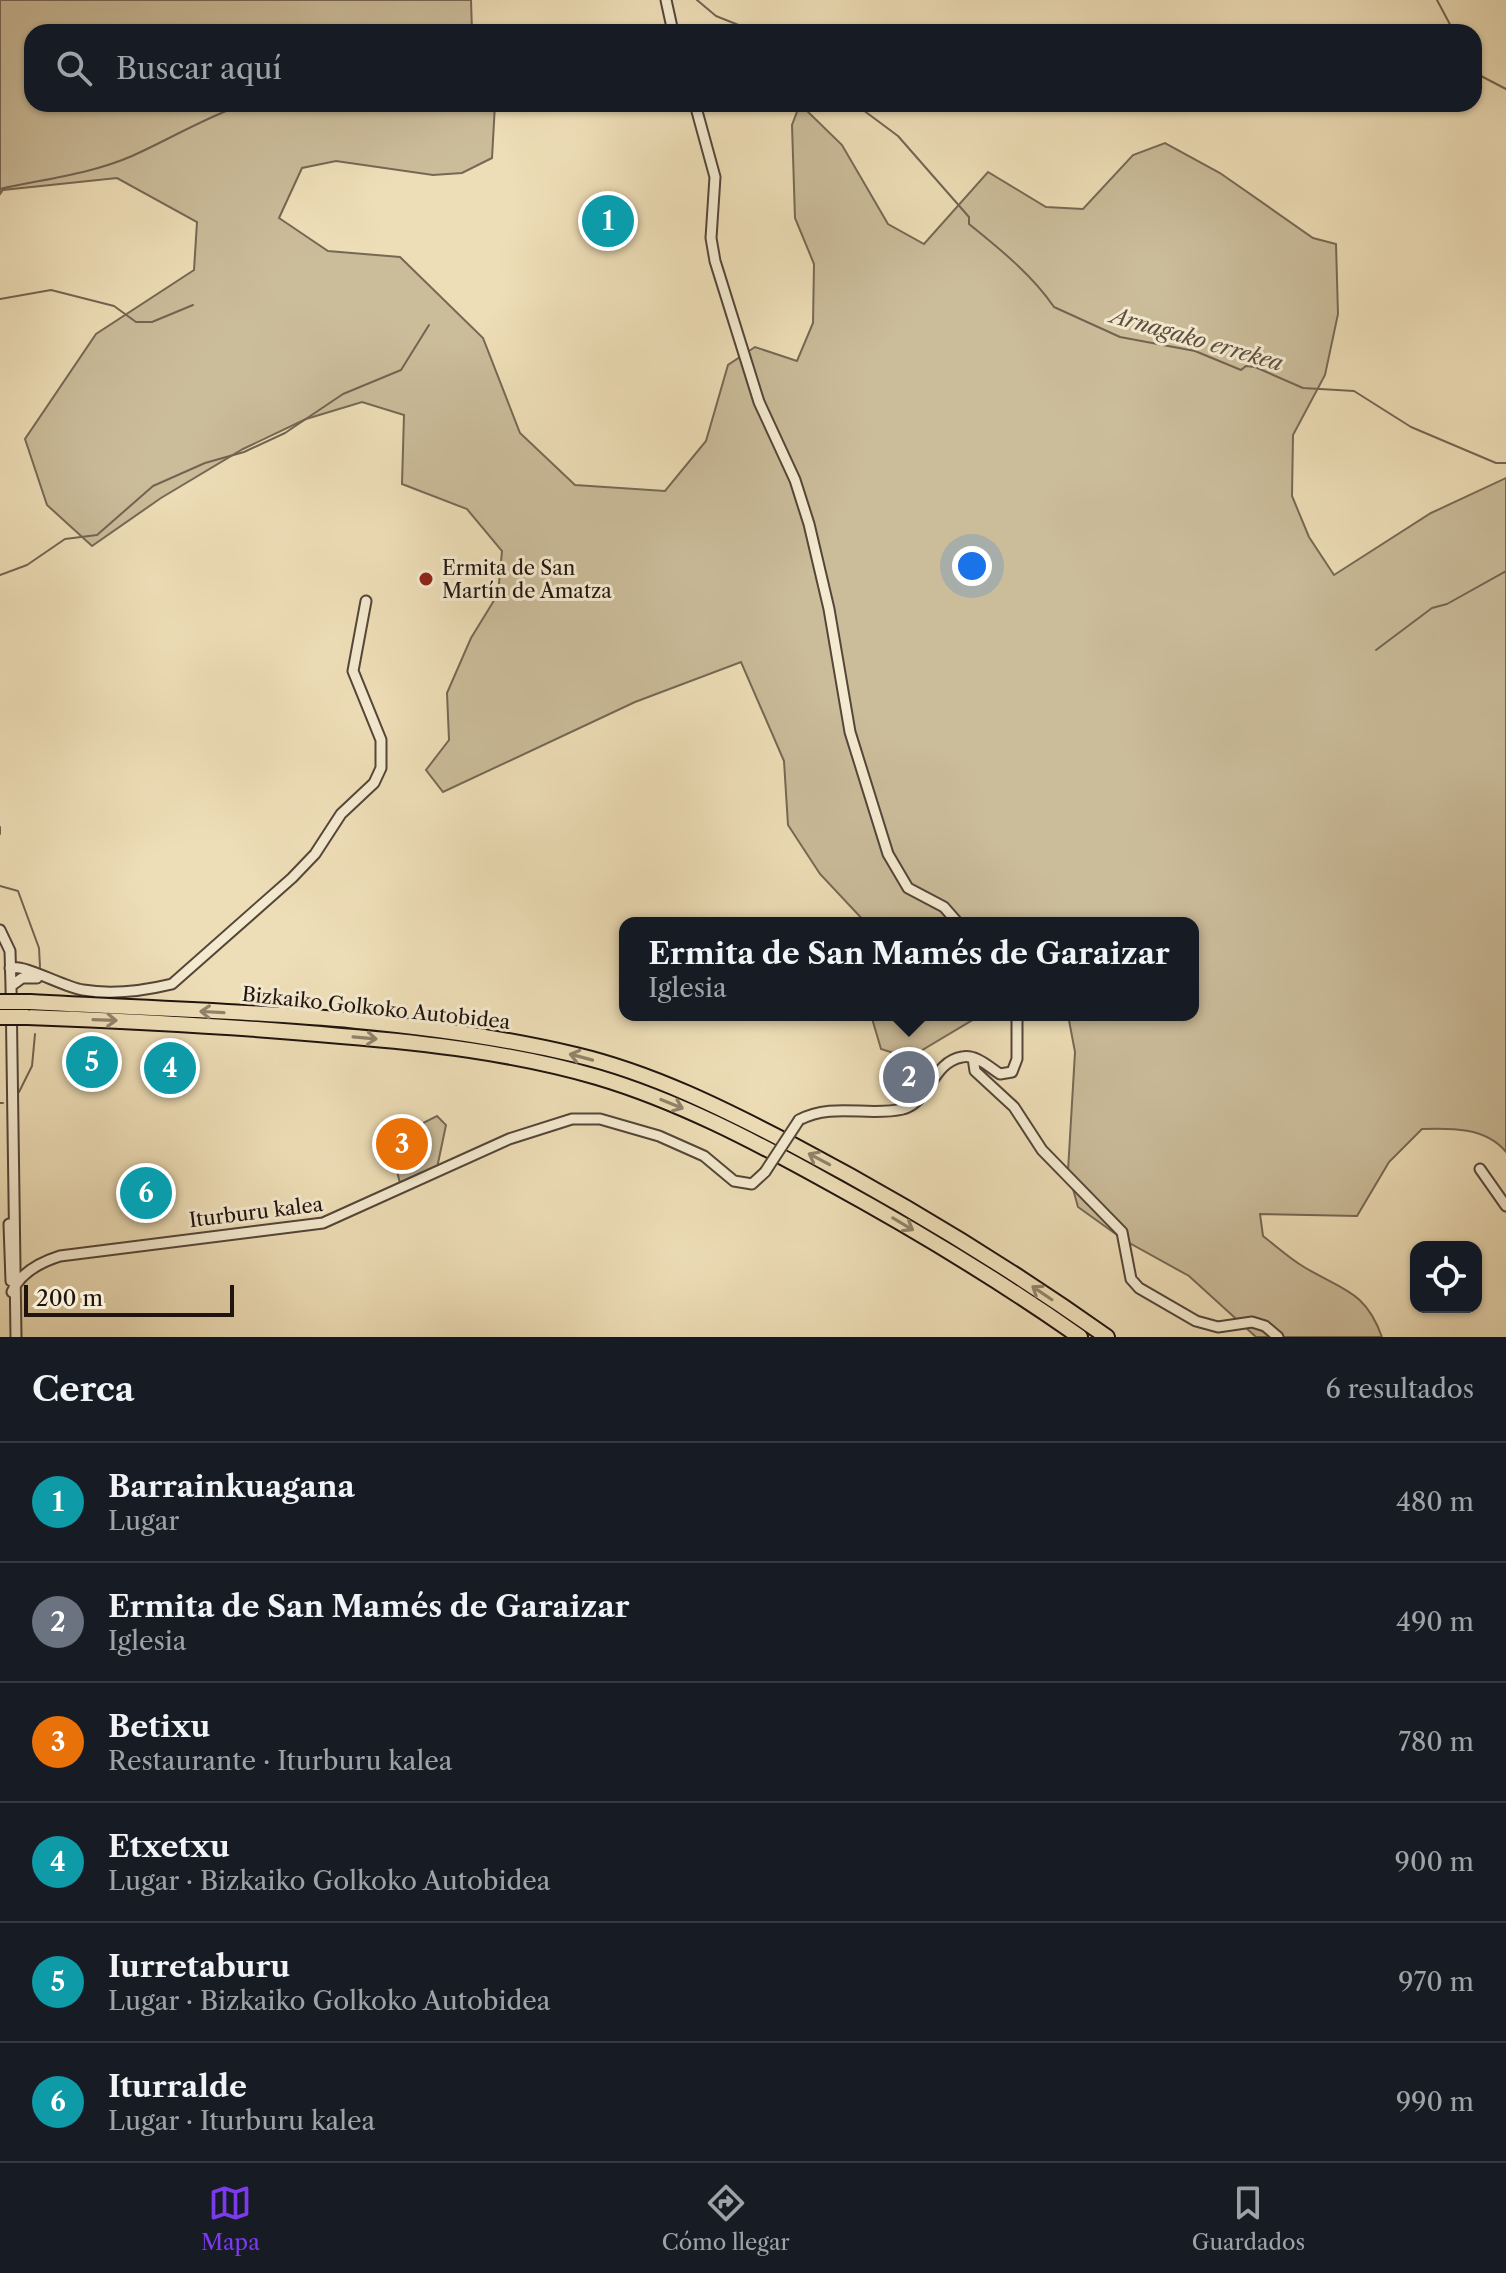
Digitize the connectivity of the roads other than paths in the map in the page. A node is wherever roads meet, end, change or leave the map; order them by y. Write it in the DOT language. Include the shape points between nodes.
graph roads {
  1 [pos="666,0"];
  2 [pos="671,24"];
  3 [pos="697,112"];
  4 [pos="366,601"];
  5 [pos="953,917"];
  6 [pos="0,930"];
  7 [pos="7,942"];
  8 [pos="10,969"];
  9 [pos="28,974"];
  10 [pos="11,986"];
  11 [pos="0,1002"];
  12 [pos="29,1010"];
  13 [pos="0,1017"];
  14 [pos="1017,1021"];
  15 [pos="973,1058"];
  16 [pos="1480,1169"];
  17 [pos="12,1185"];
  18 [pos="1506,1206"];
  19 [pos="14,1207"];
  20 [pos="4,1242"];
  21 [pos="17,1274"];
  22 [pos="13,1297"];
  23 [pos="15,1335"];
  24 [pos="1080,1337"];
  25 [pos="1107,1337"];
  26 [pos="1278,1337"];
  1 -- 2 [label="street"];
  3 -- 5 [label="street" via="715,177 715,261 759,402 809,524 850,732 882,838 908,888"];
  4 -- 9 [label="street" via="353,671 381,740 381,768 315,854 172,984 103,992"];
  6 -- 7 [label="street"];
  7 -- 8 [label="street"];
  7 -- 9 [label="street"];
  8 -- 9 [label="street"];
  8 -- 10 [label="street"];
  9 -- 10 [label="street"];
  10 -- 17 [label="street"];
  11 -- 12 [label="highway, Bizkaiko Golkoko Autobidea, bridge"];
  12 -- 13 [label="highway, Bizkaiko Golkoko Autobidea, bridge"];
  12 -- 24 [label="highway, Bizkaiko Golkoko Autobidea, one-way" via="393,1040 497,1054 598,1077 756,1143 892,1217"];
  25 -- 12 [label="highway, Bizkaiko Golkoko Autobidea, one-way" via="885,1195 748,1122 579,1056 460,1034 276,1016"];
  14 -- 15 [label="street" via="1012,1072 1000,1074"];
  15 -- 21 [label="street, Iturburu kalea, bridge" via="961,1057 944,1066 919,1100 905,1108 813,1113 799,1120 752,1184 741,1184 681,1144 600,1119 572,1119 509,1139 323,1223 118,1247 47,1260"];
  15 -- 26 [label="street" via="975,1071 1014,1107 1042,1150 1122,1232 1131,1279 1139,1288 1196,1321 1218,1327 1252,1322"];
  16 -- 18 [label="street"];
  17 -- 19 [label="street"];
  17 -- 20 [label="street"];
  19 -- 20 [label="street"];
  19 -- 21 [label="street"];
  20 -- 21 [label="street"];
  20 -- 22 [label="street"];
  21 -- 22 [label="street"];
  22 -- 23 [label="street"];
}
